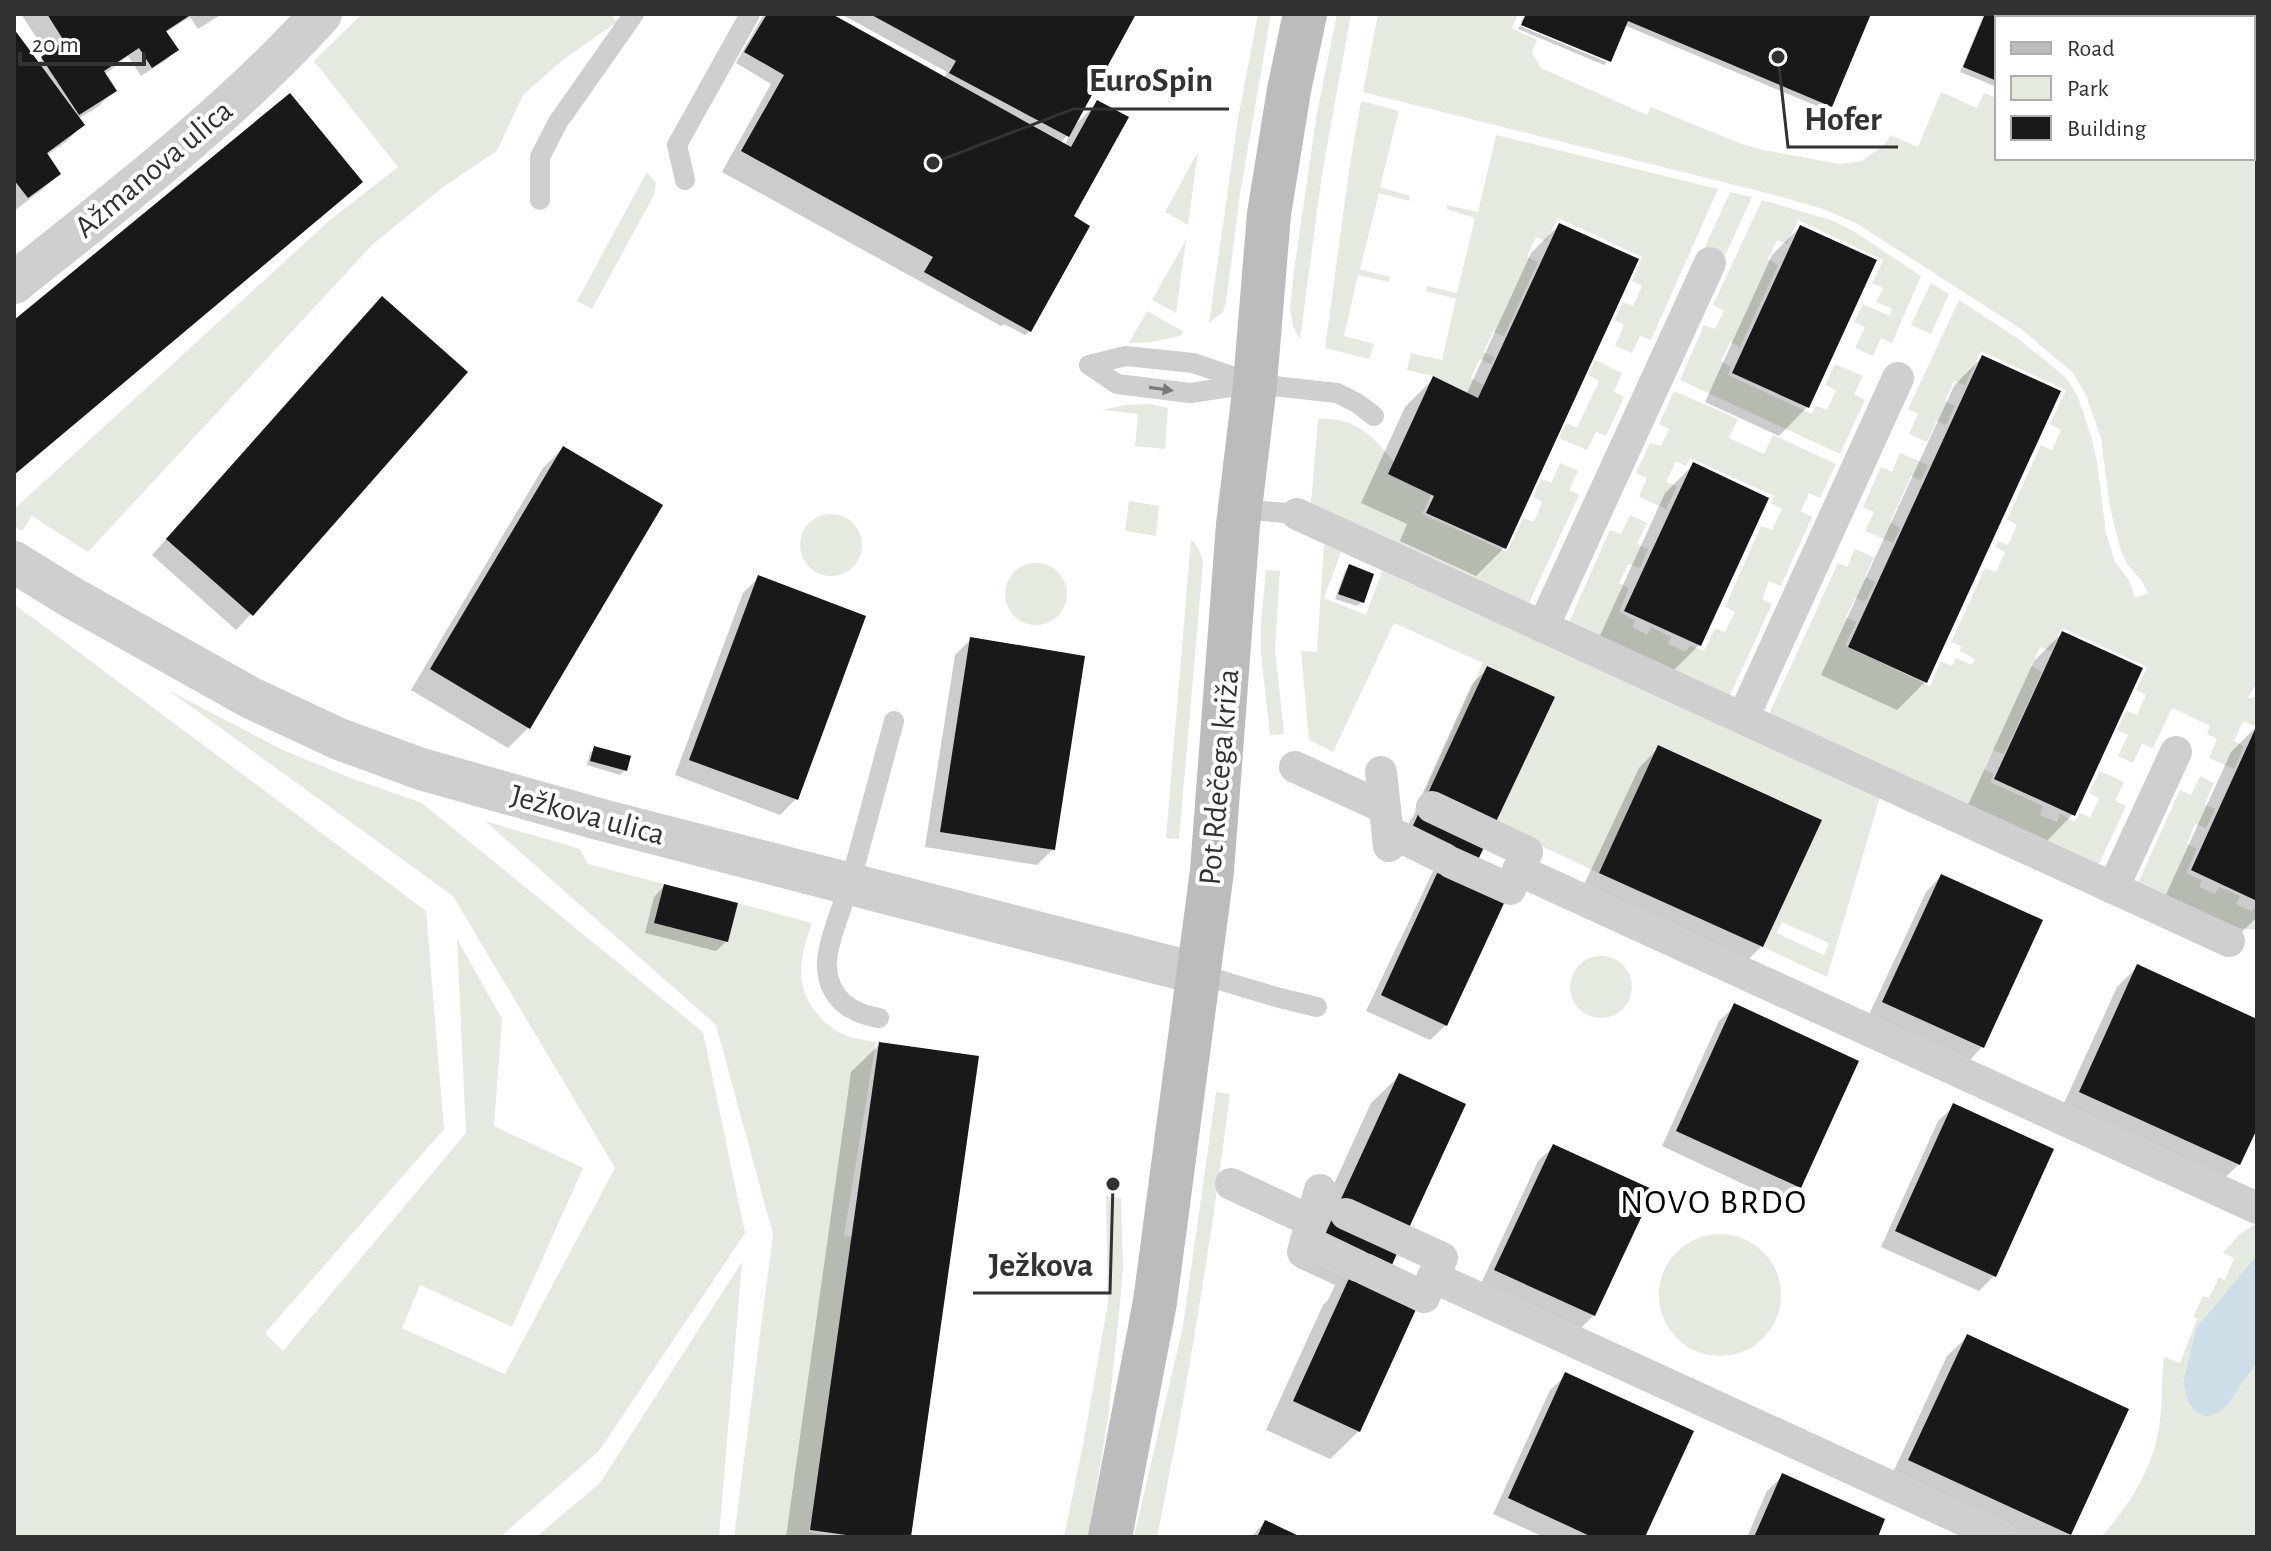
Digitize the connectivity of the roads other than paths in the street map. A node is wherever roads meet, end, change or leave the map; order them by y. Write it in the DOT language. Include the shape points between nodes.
graph roads {
  1 [pos="321,14"];
  2 [pos="634,14"];
  3 [pos="750,14"];
  4 [pos="1305,14"];
  5 [pos="685,180"];
  6 [pos="540,200"];
  7 [pos="1710,263"];
  8 [pos="14,283"];
  9 [pos="1898,378"];
  10 [pos="1255,384"];
  11 [pos="1374,416"];
  12 [pos="1240,509"];
  13 [pos="1297,514"];
  14 [pos="14,562"];
  15 [pos="1543,627"];
  16 [pos="1743,718"];
  17 [pos="894,721"];
  18 [pos="2176,752"];
  19 [pos="1295,767"];
  20 [pos="1385,808"];
  21 [pos="1518,870"];
  22 [pos="850,883"];
  23 [pos="2113,888"];
  24 [pos="2229,941"];
  25 [pos="1199,974"];
  26 [pos="1317,1007"];
  27 [pos="879,1018"];
  28 [pos="1231,1184"];
  29 [pos="2257,1208"];
  30 [pos="1320,1219"];
  31 [pos="1433,1277"];
  32 [pos="1110,1537"];
  33 [pos="2001,1537"];
  1 -- 8 [label="street, Ažmanova ulica" via="190,142"];
  2 -- 6 [label="lane" via="558,122 540,157"];
  3 -- 5 [label="lane" via="677,145"];
  4 -- 10 [label="main road, Pot Rdečega križa" via="1269,214"];
  7 -- 15 [label="street"];
  9 -- 16 [label="street"];
  10 -- 10 [label="lane, one-way" via="1193,363 1126,356 1089,365 1117,384 1190,393"];
  10 -- 11 [label="lane" via="1337,393"];
  10 -- 12 [label="main road, Pot Rdečega križa"];
  12 -- 13 [label="lane"];
  12 -- 25 [label="main road, Pot Rdečega križa"];
  13 -- 15 [label="street"];
  14 -- 22 [label="street, Ježkova ulica" via="249,697 339,739 421,769"];
  15 -- 16 [label="street"];
  16 -- 23 [label="street"];
  17 -- 22 [label="lane"];
  18 -- 23 [label="street"];
  19 -- 20 [label="street"];
  20 -- 21 [label="street" via="1449,861 1510,889"];
  20 -- 21 [label="street" via="1429,806 1527,852"];
  21 -- 29 [label="street"];
  22 -- 25 [label="street, Ježkova ulica"];
  22 -- 27 [label="lane" via="828,953 828,976 850,1009"];
  23 -- 24 [label="street"];
  25 -- 26 [label="lane"];
  25 -- 32 [label="main road, Pot Rdečega križa" via="1155,1302"];
  28 -- 30 [label="street"];
  30 -- 31 [label="street" via="1442,1258"];
  30 -- 31 [label="street" via="1361,1267 1424,1297"];
  31 -- 33 [label="street"];
}
